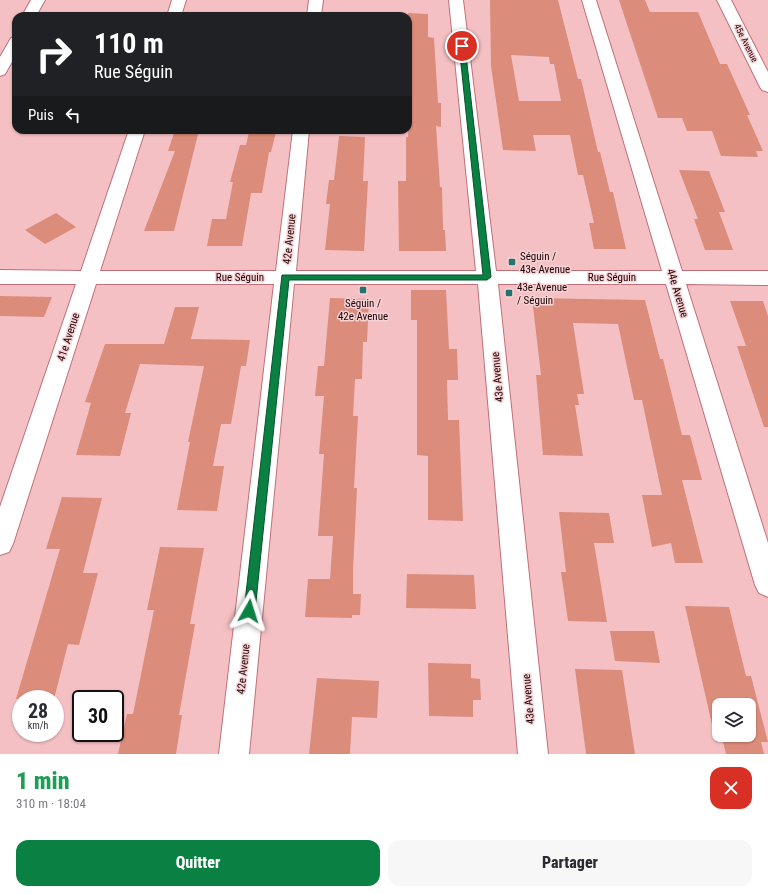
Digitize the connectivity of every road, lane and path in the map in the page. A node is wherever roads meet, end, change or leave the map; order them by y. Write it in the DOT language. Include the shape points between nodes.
graph roads {
  1 [pos="38,0"];
  2 [pos="180,0"];
  3 [pos="316,0"];
  4 [pos="456,0"];
  5 [pos="589,0"];
  6 [pos="724,0"];
  7 [pos="32,12"];
  8 [pos="176,12"];
  9 [pos="314,12"];
  10 [pos="12,48"];
  11 [pos="0,71"];
  12 [pos="768,87"];
  13 [pos="136,134"];
  14 [pos="302,134"];
  15 [pos="0,277"];
  16 [pos="88,277"];
  17 [pos="285,277"];
  18 [pos="487,277"];
  19 [pos="673,278"];
  20 [pos="768,278"];
  21 [pos="0,544"];
  22 [pos="768,584"];
  23 [pos="234,754"];
  24 [pos="533,754"];
  1 -- 7 [label="street"];
  2 -- 8 [label="street"];
  3 -- 9 [label="street"];
  4 -- 18 [label="street, 43e Avenue"];
  5 -- 19 [label="street, 44e Avenue"];
  6 -- 12 [label="street, 45e Avenue"];
  10 -- 11 [label="street"];
  13 -- 16 [label="street, 41e Avenue"];
  14 -- 17 [label="street, 42e Avenue"];
  15 -- 16 [label="street, Rue Séguin"];
  16 -- 17 [label="street, Rue Séguin"];
  16 -- 21 [label="street, 41e Avenue"];
  17 -- 18 [label="street, Rue Séguin"];
  17 -- 23 [label="street, 42e Avenue"];
  18 -- 19 [label="street, Rue Séguin"];
  18 -- 24 [label="street, 43e Avenue"];
  19 -- 20 [label="street, Rue Séguin"];
  19 -- 22 [label="street, 44e Avenue"];
}
